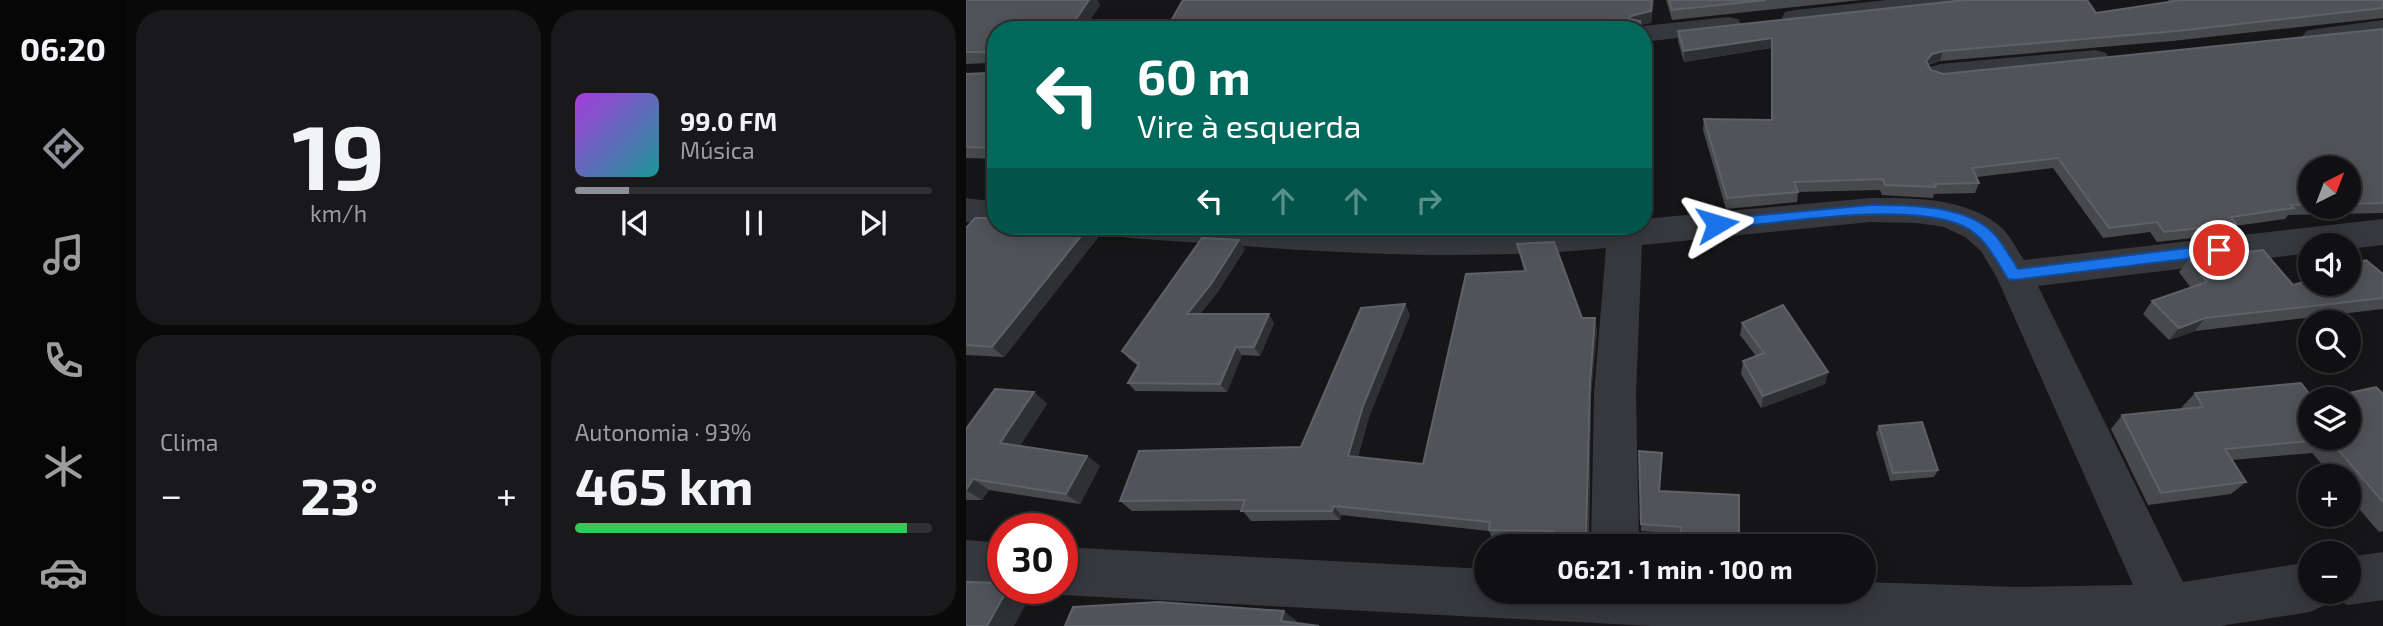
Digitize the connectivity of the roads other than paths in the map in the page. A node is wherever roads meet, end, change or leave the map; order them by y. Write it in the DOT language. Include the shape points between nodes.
graph roads {
  1 [pos="1960,0"];
  2 [pos="2383,28"];
  3 [pos="1652,33"];
  4 [pos="2293,40"];
  5 [pos="2118,57"];
  6 [pos="1940,73"];
  7 [pos="966,210"];
  8 [pos="987,213"];
  9 [pos="1652,231"];
  10 [pos="2383,232"];
  11 [pos="1270,235"];
  12 [pos="1614,235"];
  13 [pos="1625,235"];
  14 [pos="2014,275"];
  15 [pos="1615,534"];
  16 [pos="966,564"];
  17 [pos="987,566"];
  18 [pos="1078,572"];
  19 [pos="2383,576"];
  20 [pos="2361,579"];
  21 [pos="2298,589"];
  22 [pos="1615,606"];
  23 [pos="2170,609"];
  1 -- 3 [label="street"];
  2 -- 4 [label="street"];
  5 -- 6 [label="street"];
  7 -- 8 [label="street"];
  9 -- 14 [label="street" via="1794,216 1922,210 1969,223 1990,239"];
  10 -- 14 [label="street"];
  11 -- 12 [label="street" via="1395,243 1538,242"];
  13 -- 15 [label="street" via="1615,394"];
  14 -- 23 [label="street"];
  16 -- 17 [label="street"];
  18 -- 22 [label="street"];
  19 -- 20 [label="street"];
  21 -- 23 [label="street"];
  22 -- 23 [label="street" via="1991,612"];
}
